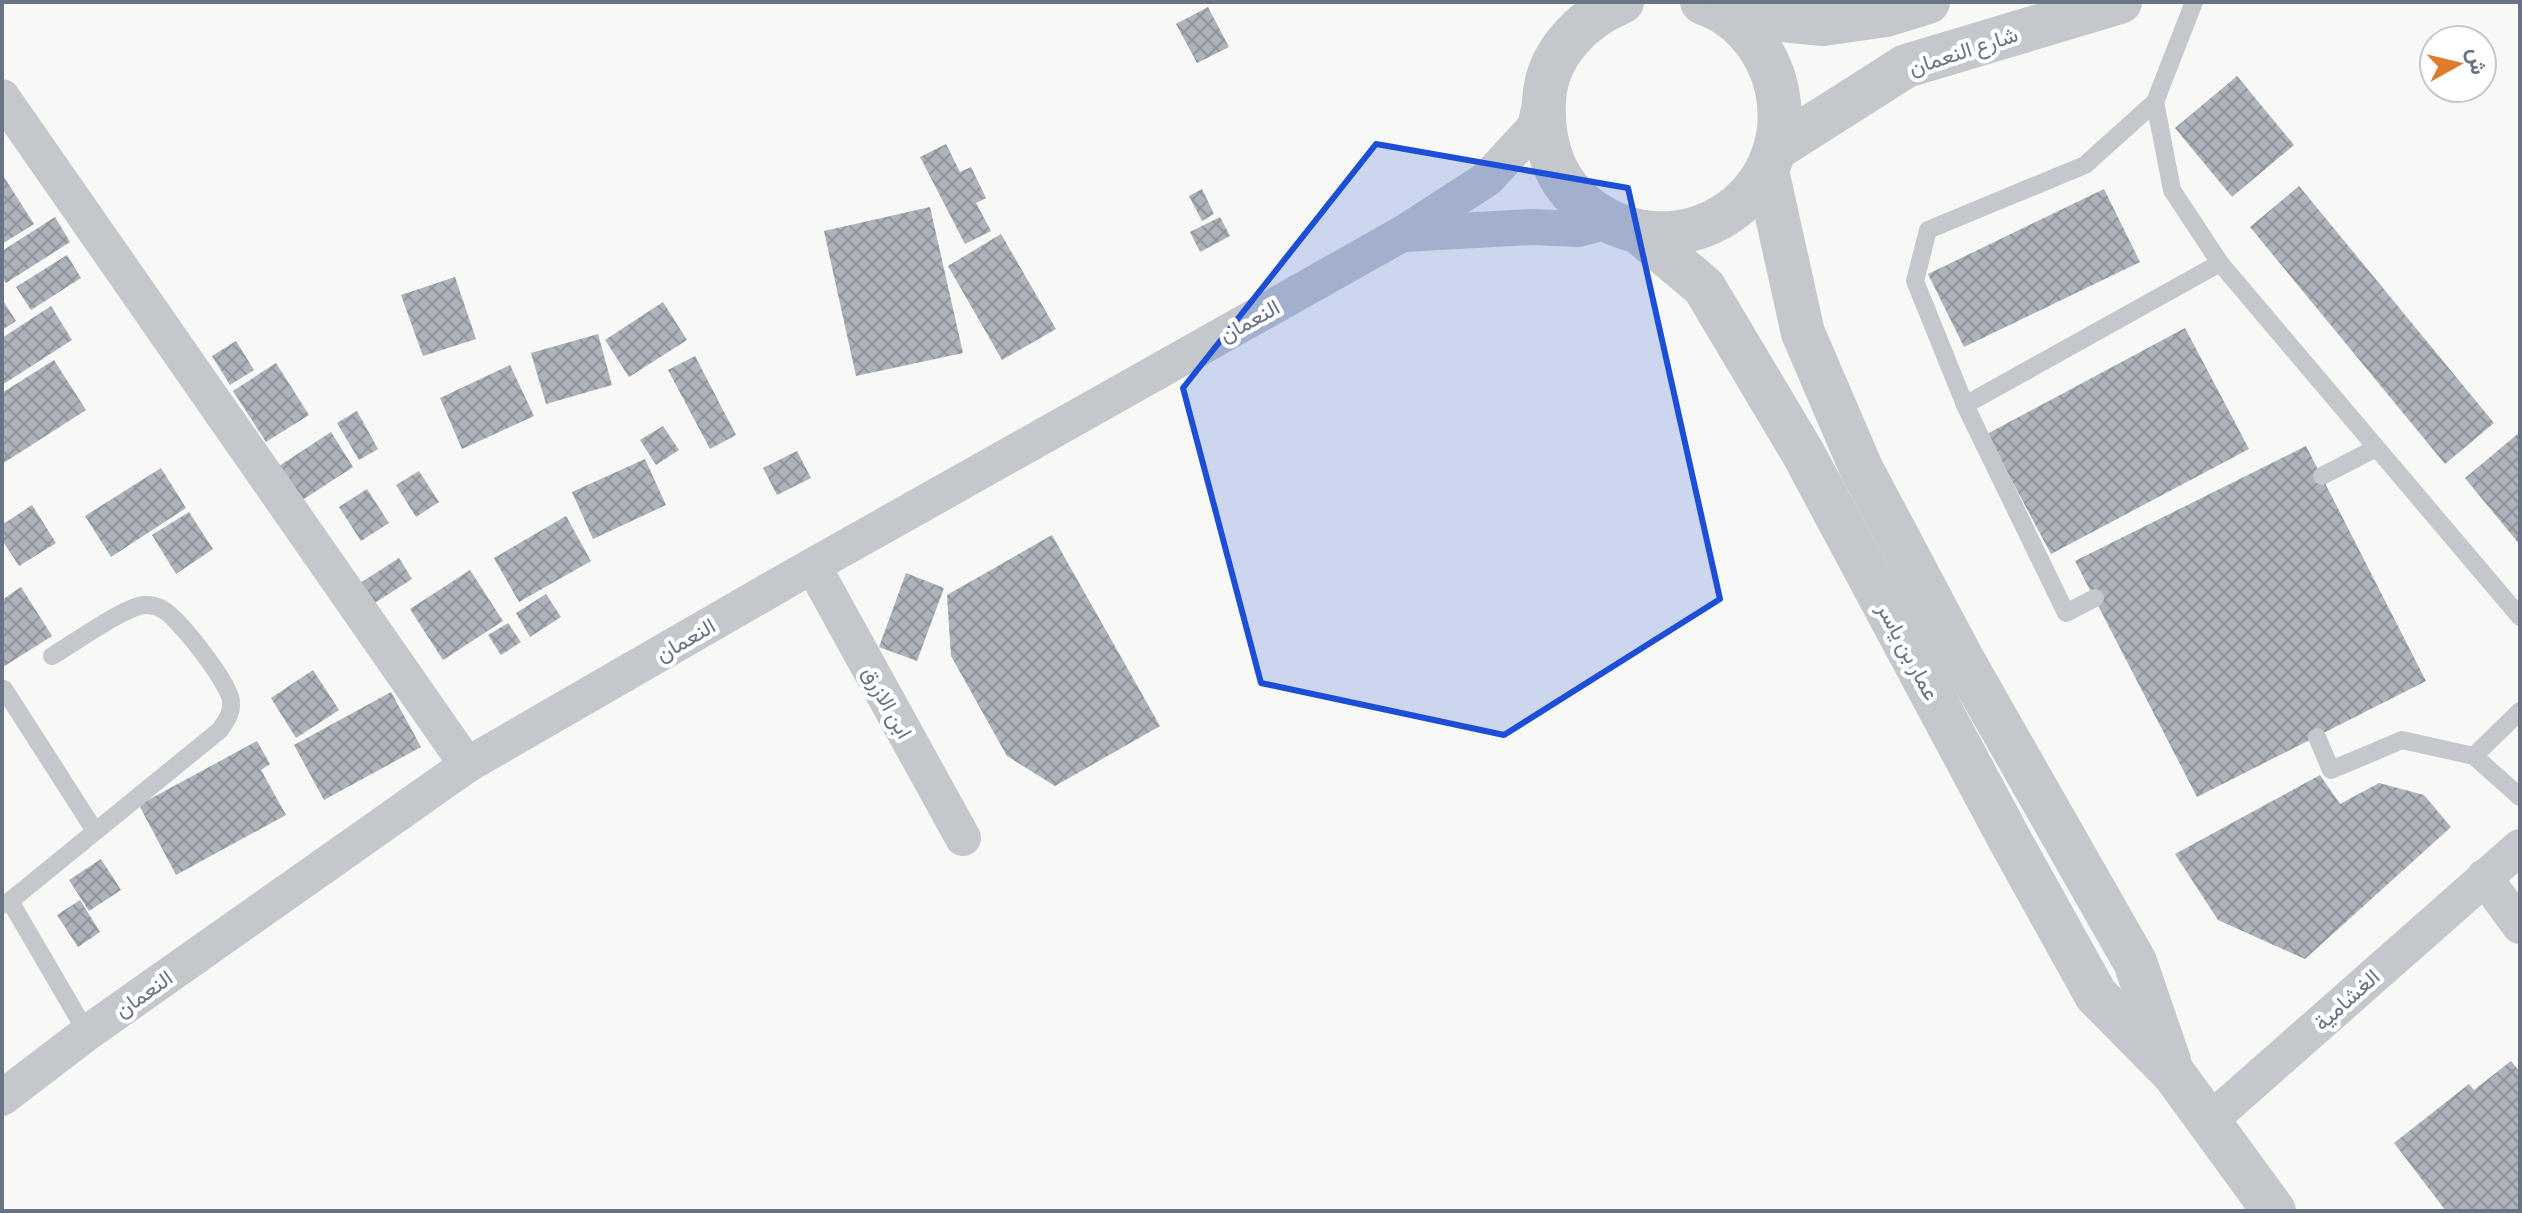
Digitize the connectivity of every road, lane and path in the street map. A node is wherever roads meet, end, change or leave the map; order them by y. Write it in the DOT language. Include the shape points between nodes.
graph roads {
  1 [pos="1572,2"];
  2 [pos="1622,2"];
  3 [pos="1928,2"];
  4 [pos="2120,2"];
  5 [pos="2194,2"];
  6 [pos="1715,9"];
  7 [pos="1549,75"];
  8 [pos="2,97"];
  9 [pos="2155,102"];
  10 [pos="1772,160"];
  11 [pos="1623,228"];
  12 [pos="1402,234"];
  13 [pos="2220,263"];
  14 [pos="1965,405"];
  15 [pos="2376,448"];
  16 [pos="2322,476"];
  17 [pos="813,566"];
  18 [pos="2095,598"];
  19 [pos="2520,617"];
  20 [pos="52,656"];
  21 [pos="4,689"];
  22 [pos="2520,711"];
  23 [pos="2317,737"];
  24 [pos="2474,756"];
  25 [pos="467,765"];
  26 [pos="2520,797"];
  27 [pos="95,831"];
  28 [pos="963,838"];
  29 [pos="2520,847"];
  30 [pos="2484,877"];
  31 [pos="6,903"];
  32 [pos="2520,926"];
  33 [pos="87,1033"];
  34 [pos="2174,1074"];
  35 [pos="2,1098"];
  36 [pos="2208,1122"];
  37 [pos="2274,1211"];
  1 -- 7 [label="street"];
  2 -- 7 [label="street" via="1600,11 1573,33"];
  3 -- 6 [label="street" via="1886,15 1823,24"];
  4 -- 10 [label="street, شارع النعمان" via="1906,66"];
  5 -- 9 [label="lane"];
  6 -- 10 [label="street" via="1756,41 1774,74 1781,111"];
  7 -- 11 [label="street, عمار بن ياسر" via="1543,128 1553,165 1575,198"];
  7 -- 12 [label="street, النعمان" via="1535,127 1487,179"];
  8 -- 25 [label="street"];
  9 -- 13 [label="lane" via="2172,190"];
  9 -- 14 [label="lane" via="2085,165 1928,230 1915,281"];
  10 -- 11 [label="street" via="1744,202 1714,223 1678,234"];
  10 -- 34 [label="street, عمار بن ياسر" via="1803,333 1861,468 1964,662 2135,962"];
  11 -- 12 [label="street, النعمان"];
  11 -- 34 [label="street, عمار بن ياسر" via="1704,287 1803,453 2096,995"];
  12 -- 17 [label="street, النعمان"];
  13 -- 14 [label="lane"];
  13 -- 15 [label="lane"];
  14 -- 18 [label="lane" via="2066,613"];
  15 -- 16 [label="lane"];
  15 -- 19 [label="lane"];
  17 -- 25 [label="street, النعمان"];
  17 -- 28 [label="street, ابن الازرق"];
  20 -- 27 [label="lane" via="131,610 161,608 232,700 230,716 220,730"];
  21 -- 27 [label="lane"];
  22 -- 24 [label="lane"];
  23 -- 24 [label="lane" via="2331,770 2402,740"];
  24 -- 26 [label="lane"];
  25 -- 33 [label="street, النعمان"];
  27 -- 31 [label="lane"];
  29 -- 30 [label="street, الغشامية"];
  30 -- 32 [label="street"];
  30 -- 36 [label="street, الغشامية"];
  31 -- 33 [label="lane"];
  33 -- 35 [label="street, النعمان"];
  34 -- 36 [label="street, عمار بن ياسر"];
  36 -- 37 [label="street, عمار بن ياسر"];
}
